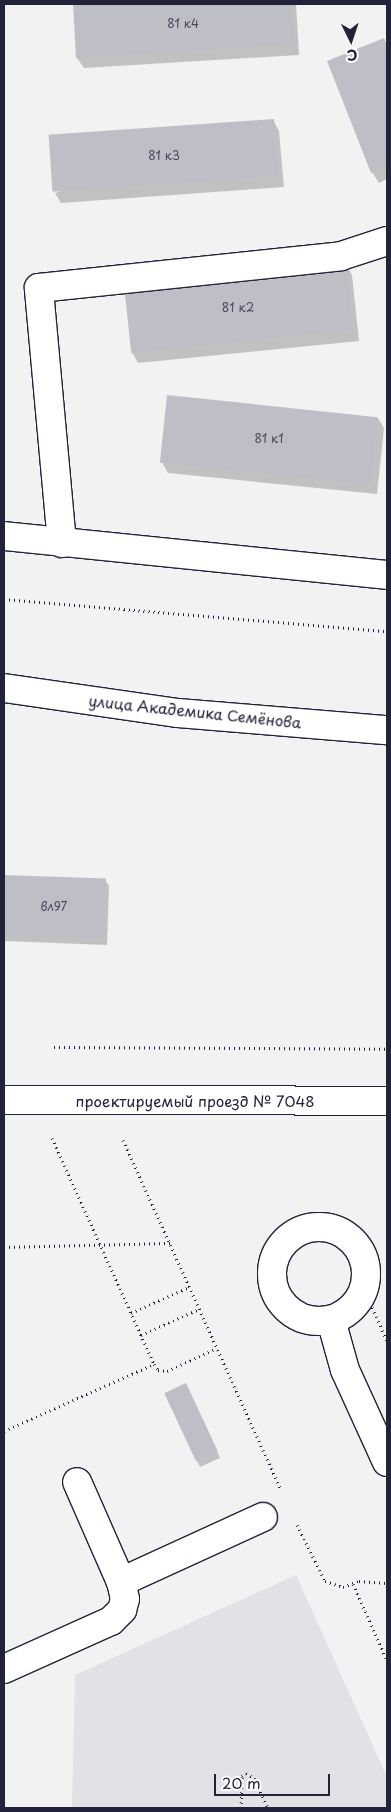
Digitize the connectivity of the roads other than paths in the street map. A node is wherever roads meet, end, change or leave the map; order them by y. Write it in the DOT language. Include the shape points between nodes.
graph roads {
  1 [pos="387,241"];
  2 [pos="4,536"];
  3 [pos="62,543"];
  4 [pos="387,575"];
  5 [pos="4,688"];
  6 [pos="387,730"];
  7 [pos="4,1100"];
  8 [pos="387,1101"];
  9 [pos="331,1320"];
  10 [pos="387,1462"];
  11 [pos="77,1482"];
  12 [pos="263,1517"];
  13 [pos="121,1582"];
  14 [pos="4,1669"];
  1 -- 3 [label="street" via="341,256 39,288"];
  2 -- 3 [label="street"];
  3 -- 4 [label="street"];
  5 -- 6 [label="street, улица Академика Семёнова" via="178,713"];
  7 -- 8 [label="street, проектируемый проезд № 7048"];
  9 -- 9 [label="street" via="310,1321 291,1313 277,1297 271,1277 274,1256 286,1239 304,1228 325,1227 345,1234 360,1249 366,1269 364,1289 345,1314"];
  9 -- 10 [label="street" via="345,1370"];
  11 -- 13 [label="street"];
  12 -- 13 [label="street"];
  13 -- 14 [label="street" via="125,1599 122,1610 111,1621"];
}
